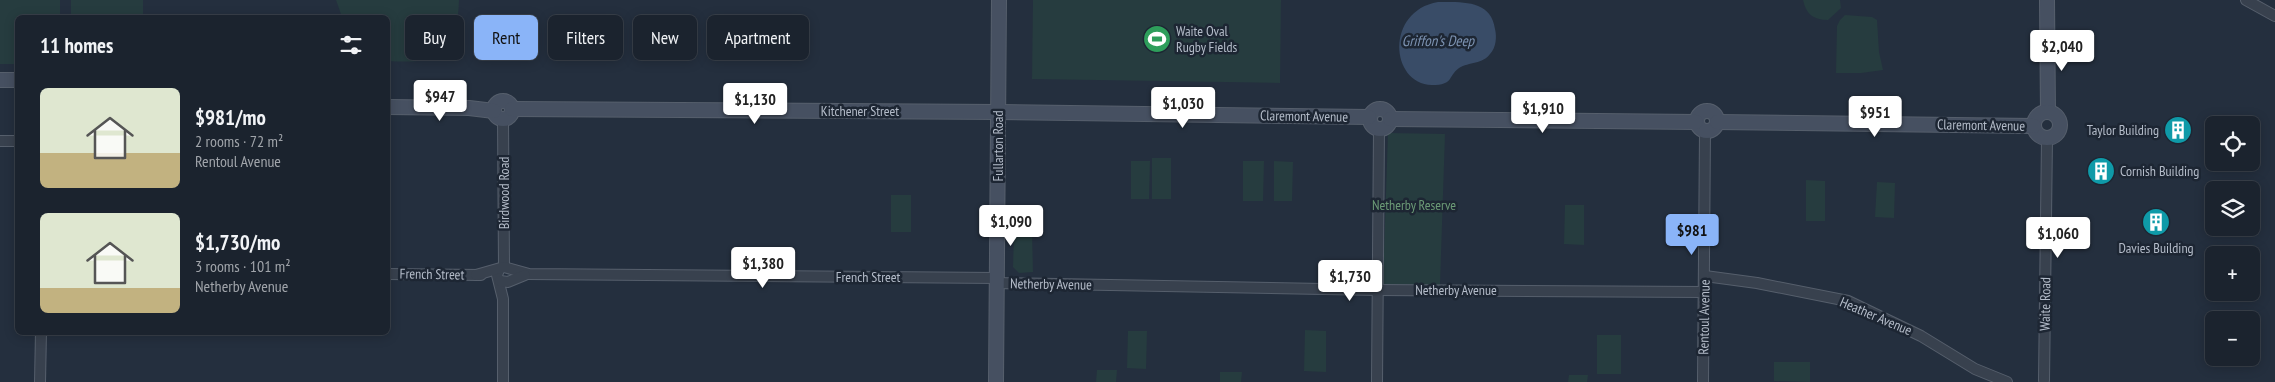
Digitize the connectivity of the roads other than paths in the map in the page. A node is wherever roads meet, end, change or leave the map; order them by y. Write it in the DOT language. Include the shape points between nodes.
graph roads {
  1 [pos="999,0"];
  2 [pos="2047,0"];
  3 [pos="2246,0"];
  4 [pos="2275,16"];
  5 [pos="0,80"];
  6 [pos="15,80"];
  7 [pos="390,107"];
  8 [pos="998,112"];
  9 [pos="2048,112"];
  10 [pos="503,113"];
  11 [pos="1369,117"];
  12 [pos="1390,118"];
  13 [pos="1700,126"];
  14 [pos="2034,126"];
  15 [pos="1379,129"];
  16 [pos="2047,138"];
  17 [pos="0,141"];
  18 [pos="15,141"];
  19 [pos="390,274"];
  20 [pos="504,275"];
  21 [pos="1705,276"];
  22 [pos="997,280"];
  23 [pos="1377,290"];
  24 [pos="1704,292"];
  25 [pos="41,335"];
  26 [pos="2043,381"];
  27 [pos="40,382"];
  28 [pos="503,382"];
  29 [pos="996,382"];
  30 [pos="1377,382"];
  31 [pos="1703,382"];
  32 [pos="2006,382"];
  1 -- 8 [label="street, Fullarton Road"];
  2 -- 9 [label="street"];
  3 -- 4 [label="street"];
  5 -- 6 [label="street"];
  7 -- 10 [label="street, Kitchener Street" via="469,108"];
  8 -- 10 [label="street, Kitchener Street"];
  8 -- 11 [label="street, Claremont Avenue"];
  8 -- 22 [label="street, Fullarton Road"];
  9 -- 14 [label="street" via="2036,117"];
  9 -- 16 [label="street" via="2056,116 2060,126 2057,134"];
  10 -- 20 [label="street, Birdwood Road"];
  11 -- 12 [label="street" via="1372,111 1381,108 1388,112"];
  11 -- 15 [label="street" via="1372,126"];
  12 -- 13 [label="street"];
  12 -- 15 [label="street" via="1386,127"];
  13 -- 14 [label="street, Claremont Avenue" via="1698,115 1704,111 1715,114 1717,122"];
  13 -- 21 [label="street, Rentoul Avenue"];
  14 -- 16 [label="street" via="2038,135"];
  15 -- 23 [label="street"];
  16 -- 26 [label="street, Waite Road"];
  17 -- 18 [label="street"];
  19 -- 20 [label="street, French Street"];
  20 -- 22 [label="street, French Street"];
  20 -- 28 [label="street, Birdwood Road"];
  21 -- 24 [label="street, Rentoul Avenue"];
  21 -- 32 [label="street, Heather Avenue" via="1848,301 1921,336 1975,370"];
  22 -- 23 [label="street, Netherby Avenue"];
  22 -- 29 [label="street, Fullarton Road"];
  23 -- 24 [label="street, Netherby Avenue"];
  23 -- 30 [label="street"];
  24 -- 31 [label="street, Rentoul Avenue"];
  25 -- 27 [label="street"];
}
